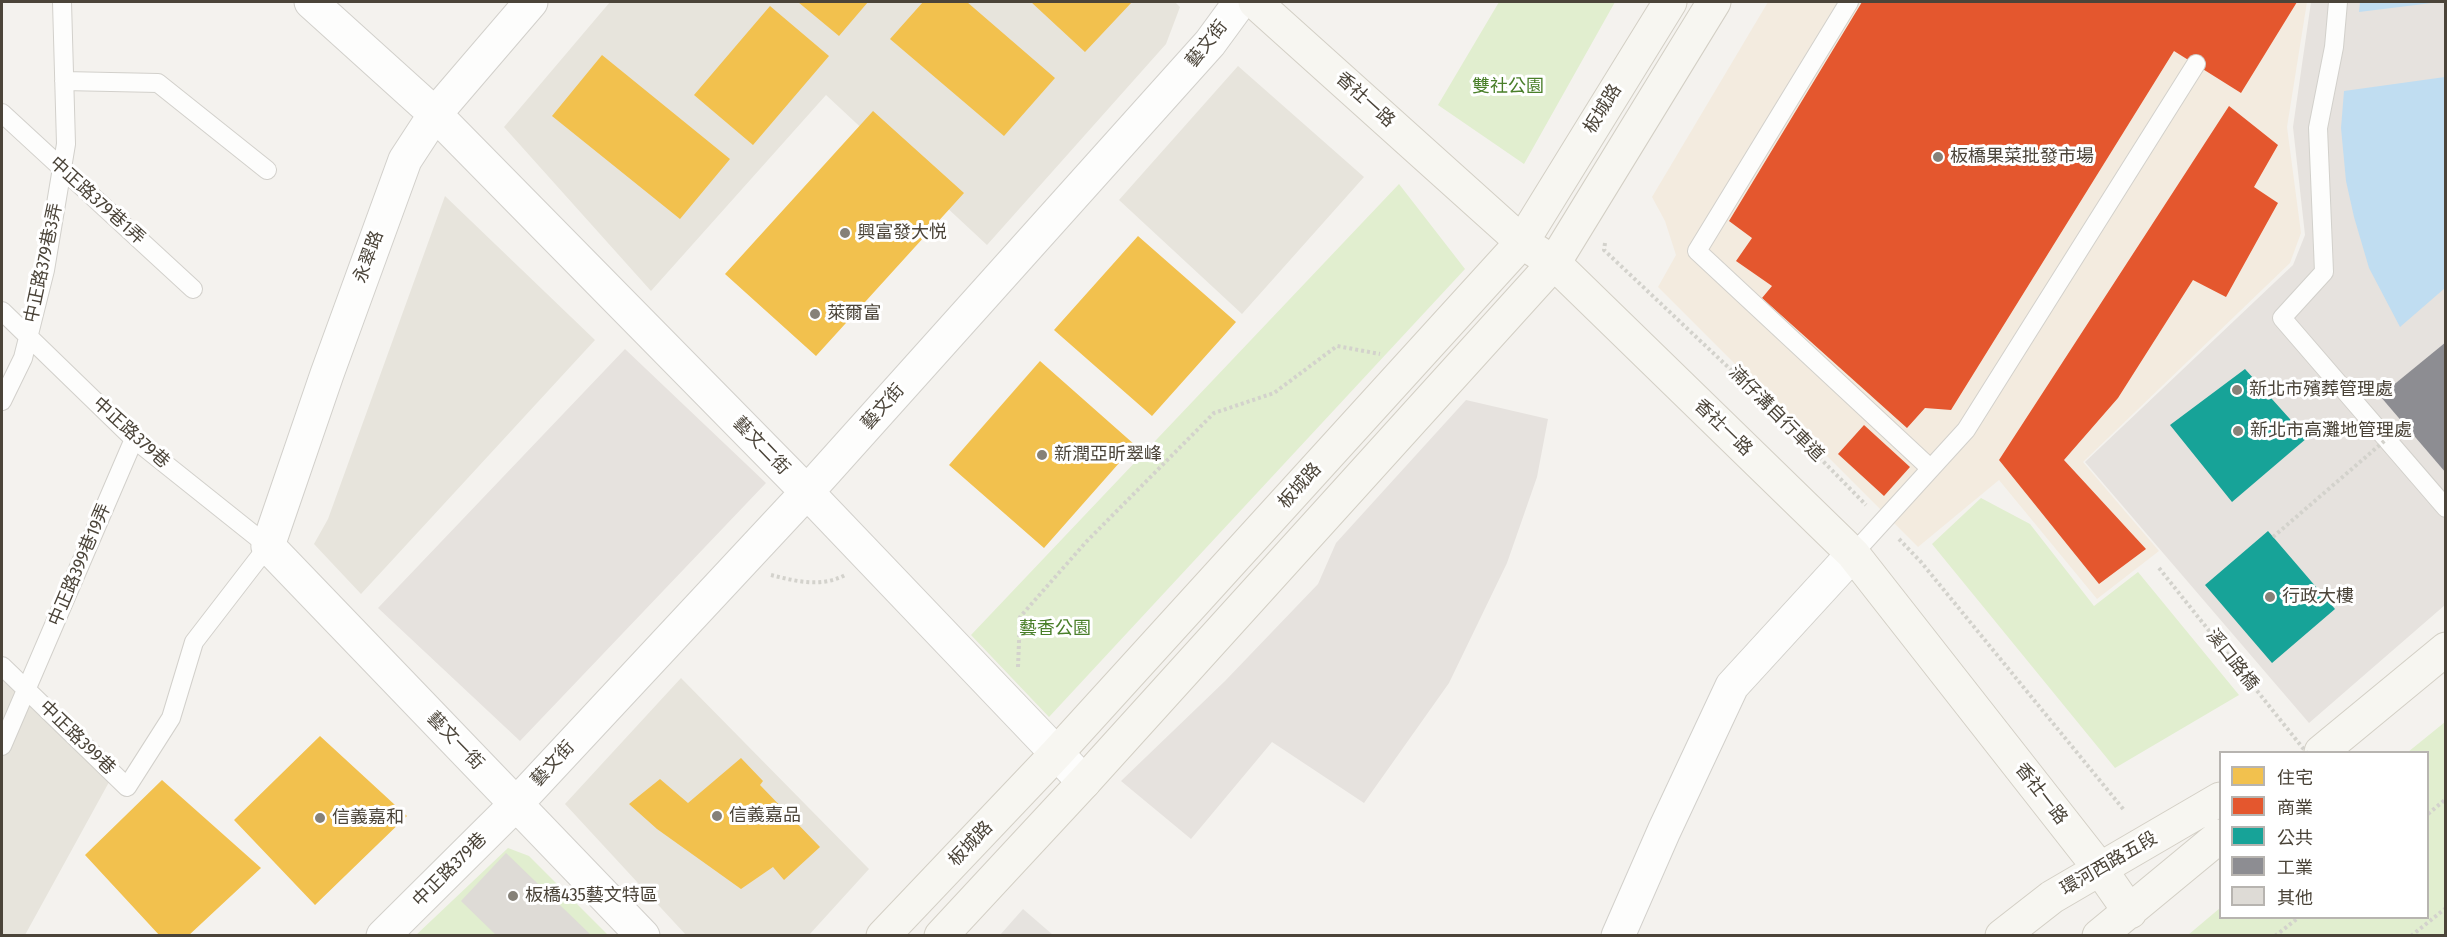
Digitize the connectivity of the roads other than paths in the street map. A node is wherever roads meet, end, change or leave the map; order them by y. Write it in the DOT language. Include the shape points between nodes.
graph roads {
  1 [pos="62,2"];
  2 [pos="311,2"];
  3 [pos="531,2"];
  4 [pos="1240,2"];
  5 [pos="1255,2"];
  6 [pos="1670,2"];
  7 [pos="1714,2"];
  8 [pos="1849,2"];
  9 [pos="2338,2"];
  10 [pos="2196,64"];
  11 [pos="64,81"];
  12 [pos="2,114"];
  13 [pos="435,114"];
  14 [pos="62,169"];
  15 [pos="267,170"];
  16 [pos="1522,242"];
  17 [pos="1554,263"];
  18 [pos="193,289"];
  19 [pos="2,310"];
  20 [pos="28,337"];
  21 [pos="2,401"];
  22 [pos="135,439"];
  23 [pos="1930,468"];
  24 [pos="807,492"];
  25 [pos="2445,508"];
  26 [pos="268,546"];
  27 [pos="1853,554"];
  28 [pos="2445,649"];
  29 [pos="2,666"];
  30 [pos="26,690"];
  31 [pos="2363,717"];
  32 [pos="2,746"];
  33 [pos="2307,751"];
  34 [pos="2323,751"];
  35 [pos="1056,754"];
  36 [pos="1084,782"];
  37 [pos="2219,801"];
  38 [pos="516,804"];
  39 [pos="2219,837"];
  40 [pos="2100,869"];
  41 [pos="2130,912"];
  42 [pos="383,936"];
  43 [pos="643,936"];
  44 [pos="883,936"];
  45 [pos="941,936"];
  46 [pos="1618,936"];
  47 [pos="2002,936"];
  48 [pos="2099,936"];
  1 -- 11 [label="lane, 中正路379巷3弄"];
  2 -- 13 [label="street"];
  3 -- 13 [label="street, 永翠路"];
  4 -- 24 [label="street, 藝文街" via="1210,44"];
  5 -- 16 [label="street, 香社一路"];
  6 -- 16 [label="street, 板城路"];
  7 -- 17 [label="street"];
  8 -- 23 [label="lane" via="1697,251"];
  9 -- 25 [label="lane" via="2334,47 2318,128 2324,272 2282,318"];
  10 -- 23 [label="lane" via="1966,430"];
  11 -- 14 [label="lane, 中正路379巷3弄" via="66,144"];
  11 -- 15 [label="lane" via="158,83"];
  12 -- 14 [label="lane, 中正路379巷1弄"];
  13 -- 24 [label="street, 藝文二街"];
  13 -- 26 [label="street, 永翠路" via="405,160"];
  14 -- 18 [label="lane, 中正路379巷1弄"];
  14 -- 20 [label="lane, 中正路379巷3弄" via="45,270"];
  16 -- 17 [label="street, 香社一路"];
  16 -- 35 [label="street, 板城路"];
  17 -- 27 [label="street, 香社一路"];
  17 -- 36 [label="street"];
  19 -- 20 [label="lane, 中正路379巷"];
  20 -- 21 [label="lane, 中正路379巷3弄"];
  20 -- 22 [label="lane, 中正路379巷"];
  22 -- 26 [label="lane, 中正路379巷"];
  22 -- 30 [label="lane, 中正路399巷19弄"];
  23 -- 27 [label="lane"];
  24 -- 35 [label="street, 藝文二街"];
  24 -- 38 [label="street, 藝文街"];
  26 -- 30 [label="lane, 中正路399巷" via="194,642 171,718 128,787"];
  26 -- 38 [label="street, 藝文一街"];
  27 -- 40 [label="street, 香社一路"];
  27 -- 46 [label="street" via="1732,686"];
  28 -- 31 [label="street"];
  29 -- 30 [label="lane, 中正路399巷"];
  30 -- 32 [label="lane, 中正路399巷"];
  31 -- 33 [label="street"];
  31 -- 34 [label="street"];
  35 -- 36 [label="street, 藝文二街"];
  35 -- 44 [label="street, 板城路"];
  36 -- 45 [label="street"];
  37 -- 40 [label="street, 環河西路五段"];
  38 -- 42 [label="street, 中正路379巷"];
  38 -- 43 [label="street, 藝文一街"];
  39 -- 41 [label="street"];
  40 -- 41 [label="street, 香社一路"];
  40 -- 47 [label="street, 環河西路五段" via="2052,897"];
  41 -- 48 [label="street"];
}
